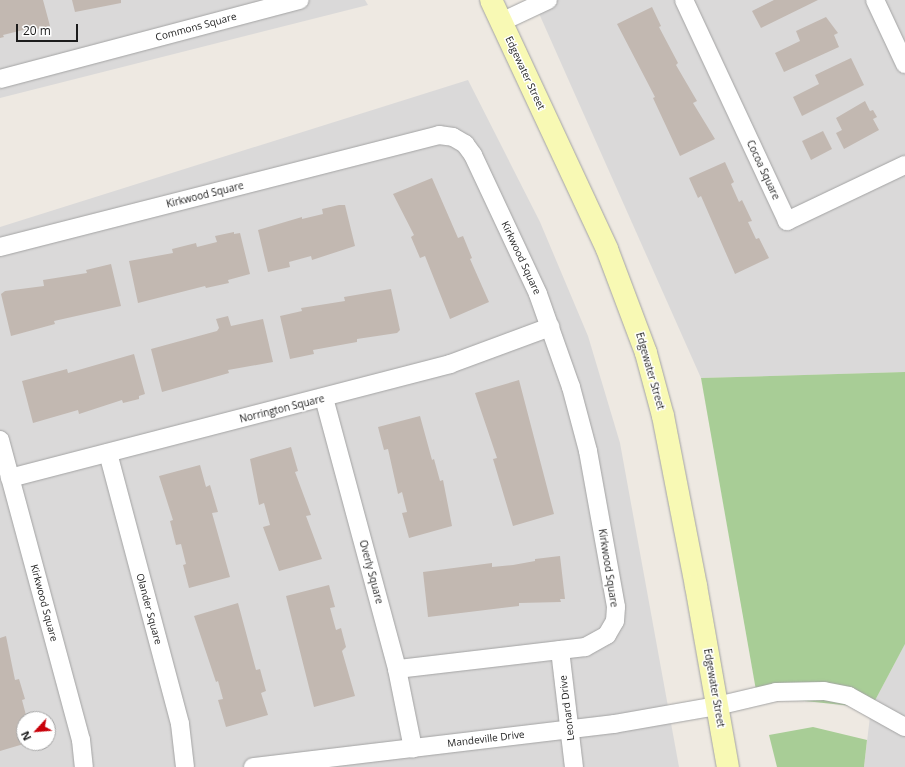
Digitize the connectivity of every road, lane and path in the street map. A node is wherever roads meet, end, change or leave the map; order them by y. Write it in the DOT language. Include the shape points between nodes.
graph roads {
  1 [pos="300,0"];
  2 [pos="491,0"];
  3 [pos="548,0"];
  4 [pos="684,0"];
  5 [pos="875,0"];
  6 [pos="501,22"];
  7 [pos="905,64"];
  8 [pos="0,79"];
  9 [pos="905,165"];
  10 [pos="0,247"];
  11 [pos="550,327"];
  12 [pos="324,398"];
  13 [pos="0,440"];
  14 [pos="108,453"];
  15 [pos="10,478"];
  16 [pos="560,650"];
  17 [pos="397,669"];
  18 [pos="718,706"];
  19 [pos="905,727"];
  20 [pos="569,729"];
  21 [pos="413,748"];
  22 [pos="84,767"];
  23 [pos="185,767"];
  24 [pos="253,767"];
  25 [pos="574,767"];
  26 [pos="728,767"];
  1 -- 8 [label="street, Commons Square"];
  2 -- 6 [label="street, Edgewater Street"];
  3 -- 6 [label="street"];
  4 -- 9 [label="street, Cocoa Square" via="787,221"];
  5 -- 7 [label="street"];
  6 -- 18 [label="street, Edgewater Street" via="607,249 646,353 663,416"];
  10 -- 11 [label="street, Kirkwood Square" via="439,135 453,137 465,144 474,155"];
  11 -- 12 [label="street, Norrington Square" via="450,364"];
  11 -- 16 [label="street, Kirkwood Square" via="571,387 588,451 616,607 615,621 602,639 585,647"];
  12 -- 14 [label="street, Norrington Square"];
  12 -- 17 [label="street, Overly Square"];
  13 -- 15 [label="street, Kirkwood Square"];
  14 -- 15 [label="street, Norrington Square"];
  14 -- 23 [label="street, Olander Square" via="180,724"];
  15 -- 22 [label="street, Kirkwood Square" via="80,740"];
  16 -- 17 [label="street, Kirkwood Square"];
  16 -- 20 [label="street, Leonard Drive"];
  17 -- 21 [label="street, Overly Square"];
  18 -- 19 [label="street, Mandeville Drive" via="776,692 824,691 849,696"];
  18 -- 20 [label="street, Mandeville Drive"];
  18 -- 26 [label="street, Edgewater Street"];
  20 -- 21 [label="street, Mandeville Drive"];
  20 -- 25 [label="street, Leonard Drive"];
  21 -- 24 [label="street, Mandeville Drive"];
}
